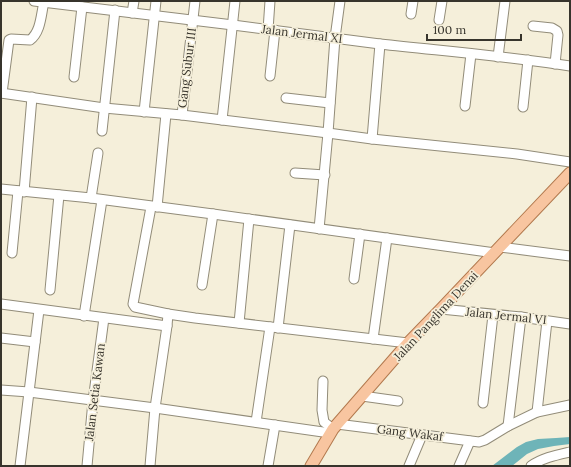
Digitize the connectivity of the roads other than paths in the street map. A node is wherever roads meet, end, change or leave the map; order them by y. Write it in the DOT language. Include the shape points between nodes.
graph roads {
  1 [pos="34,1"];
  2 [pos="134,1"];
  3 [pos="156,1"];
  4 [pos="195,1"];
  5 [pos="235,1"];
  6 [pos="270,1"];
  7 [pos="340,1"];
  8 [pos="412,1"];
  9 [pos="442,1"];
  10 [pos="505,1"];
  11 [pos="44,2"];
  12 [pos="85,5"];
  13 [pos="114,7"];
  14 [pos="132,12"];
  15 [pos="411,14"];
  16 [pos="154,16"];
  17 [pos="439,20"];
  18 [pos="193,21"];
  19 [pos="232,25"];
  20 [pos="533,26"];
  21 [pos="272,30"];
  22 [pos="335,38"];
  23 [pos="380,44"];
  24 [pos="471,54"];
  25 [pos="498,57"];
  26 [pos="528,60"];
  27 [pos="555,64"];
  28 [pos="570,66"];
  29 [pos="74,76"];
  30 [pos="270,76"];
  31 [pos="1,93"];
  32 [pos="32,97"];
  33 [pos="286,98"];
  34 [pos="330,103"];
  35 [pos="465,106"];
  36 [pos="523,107"];
  37 [pos="104,108"];
  38 [pos="144,112"];
  39 [pos="166,114"];
  40 [pos="182,115"];
  41 [pos="222,120"];
  42 [pos="102,131"];
  43 [pos="328,132"];
  44 [pos="372,139"];
  45 [pos="98,153"];
  46 [pos="570,162"];
  47 [pos="295,173"];
  48 [pos="570,173"];
  49 [pos="324,175"];
  50 [pos="1,189"];
  51 [pos="21,191"];
  52 [pos="59,195"];
  53 [pos="91,198"];
  54 [pos="102,200"];
  55 [pos="154,207"];
  56 [pos="213,214"];
  57 [pos="249,219"];
  58 [pos="290,225"];
  59 [pos="319,229"];
  60 [pos="360,234"];
  61 [pos="387,238"];
  62 [pos="498,250"];
  63 [pos="12,253"];
  64 [pos="570,256"];
  65 [pos="354,279"];
  66 [pos="202,285"];
  67 [pos="50,290"];
  68 [pos="1,304"];
  69 [pos="39,310"];
  70 [pos="441,310"];
  71 [pos="168,314"];
  72 [pos="493,315"];
  73 [pos="84,316"];
  74 [pos="104,318"];
  75 [pos="521,318"];
  76 [pos="548,320"];
  77 [pos="239,323"];
  78 [pos="570,324"];
  79 [pos="166,326"];
  80 [pos="274,327"];
  81 [pos="1,338"];
  82 [pos="373,339"];
  83 [pos="35,342"];
  84 [pos="408,343"];
  85 [pos="323,381"];
  86 [pos="1,390"];
  87 [pos="29,392"];
  88 [pos="362,396"];
  89 [pos="93,401"];
  90 [pos="398,401"];
  91 [pos="483,402"];
  92 [pos="570,403"];
  93 [pos="155,408"];
  94 [pos="537,412"];
  95 [pos="256,422"];
  96 [pos="275,425"];
  97 [pos="508,426"];
  98 [pos="334,429"];
  99 [pos="422,435"];
  100 [pos="470,441"];
  101 [pos="570,452"];
  102 [pos="20,466"];
  103 [pos="87,466"];
  104 [pos="150,466"];
  105 [pos="268,466"];
  106 [pos="311,466"];
  107 [pos="409,466"];
  108 [pos="460,466"];
  109 [pos="531,466"];
  1 -- 11 [label="street, Jalan Jermal XI"];
  2 -- 14 [label="street"];
  3 -- 16 [label="street"];
  4 -- 18 [label="street, Gang Subur III"];
  5 -- 19 [label="street"];
  6 -- 21 [label="street"];
  7 -- 22 [label="street"];
  8 -- 15 [label="street"];
  9 -- 17 [label="street"];
  10 -- 25 [label="street"];
  11 -- 12 [label="street, Jalan Jermal XI"];
  11 -- 31 [label="street" via="34,36 30,40 9,40"];
  12 -- 13 [label="street, Jalan Jermal XI"];
  12 -- 29 [label="street"];
  13 -- 14 [label="street, Jalan Jermal XI"];
  13 -- 37 [label="street"];
  14 -- 16 [label="street, Jalan Jermal XI"];
  16 -- 18 [label="street, Jalan Jermal XI"];
  16 -- 38 [label="street"];
  18 -- 19 [label="street, Jalan Jermal XI"];
  18 -- 40 [label="street, Gang Subur III"];
  19 -- 21 [label="street, Jalan Jermal XI"];
  19 -- 41 [label="street"];
  20 -- 27 [label="street" via="554,29 557,32"];
  21 -- 22 [label="street, Jalan Jermal XI"];
  21 -- 30 [label="street"];
  22 -- 23 [label="street, Jalan Jermal XI"];
  22 -- 34 [label="street"];
  23 -- 24 [label="street, Jalan Jermal XI"];
  23 -- 44 [label="street"];
  24 -- 25 [label="street, Jalan Jermal XI"];
  24 -- 35 [label="street"];
  25 -- 26 [label="street, Jalan Jermal XI"];
  26 -- 27 [label="street, Jalan Jermal XI"];
  26 -- 36 [label="street"];
  27 -- 28 [label="street, Jalan Jermal XI"];
  31 -- 32 [label="street"];
  32 -- 37 [label="street"];
  32 -- 51 [label="street"];
  33 -- 34 [label="street"];
  34 -- 43 [label="street"];
  37 -- 38 [label="street"];
  37 -- 42 [label="street"];
  38 -- 39 [label="street"];
  39 -- 40 [label="street"];
  39 -- 55 [label="street"];
  40 -- 41 [label="street"];
  41 -- 43 [label="street"];
  43 -- 44 [label="street"];
  43 -- 49 [label="street"];
  44 -- 46 [label="street"];
  45 -- 53 [label="street"];
  47 -- 49 [label="street"];
  48 -- 62 [label="main road, Jalan Panglima Denai"];
  49 -- 59 [label="street"];
  50 -- 51 [label="street"];
  51 -- 52 [label="street"];
  51 -- 63 [label="street"];
  52 -- 53 [label="street"];
  52 -- 67 [label="street"];
  53 -- 54 [label="street"];
  54 -- 55 [label="street"];
  54 -- 73 [label="street"];
  55 -- 56 [label="street"];
  55 -- 71 [label="street" via="133,304 135,307"];
  56 -- 57 [label="street"];
  56 -- 66 [label="street"];
  57 -- 58 [label="street"];
  57 -- 77 [label="street"];
  58 -- 59 [label="street"];
  58 -- 80 [label="street"];
  59 -- 60 [label="street"];
  60 -- 61 [label="street"];
  60 -- 65 [label="street"];
  61 -- 62 [label="street"];
  61 -- 82 [label="street"];
  62 -- 64 [label="street"];
  62 -- 70 [label="main road, Jalan Panglima Denai"];
  68 -- 69 [label="street"];
  69 -- 73 [label="street"];
  69 -- 83 [label="street"];
  70 -- 72 [label="street, Jalan Jermal VI"];
  70 -- 84 [label="main road, Jalan Panglima Denai"];
  71 -- 77 [label="street"];
  71 -- 79 [label="street"];
  72 -- 75 [label="street, Jalan Jermal VI"];
  72 -- 91 [label="street"];
  73 -- 74 [label="street"];
  74 -- 79 [label="street"];
  74 -- 89 [label="street, Jalan Setia Kawan"];
  75 -- 76 [label="street, Jalan Jermal VI"];
  75 -- 97 [label="street"];
  76 -- 78 [label="street, Jalan Jermal VI"];
  76 -- 94 [label="street"];
  77 -- 80 [label="street"];
  79 -- 93 [label="street"];
  80 -- 82 [label="street"];
  80 -- 95 [label="street"];
  81 -- 83 [label="street"];
  82 -- 84 [label="street"];
  83 -- 87 [label="street"];
  84 -- 88 [label="main road, Jalan Panglima Denai"];
  85 -- 98 [label="street" via="324,422"];
  86 -- 87 [label="street, Gang Wakaf"];
  87 -- 89 [label="street, Gang Wakaf"];
  87 -- 102 [label="street"];
  88 -- 90 [label="street"];
  88 -- 98 [label="main road, Jalan Panglima Denai"];
  89 -- 93 [label="street, Gang Wakaf"];
  89 -- 103 [label="street, Jalan Setia Kawan"];
  92 -- 94 [label="street"];
  93 -- 95 [label="street, Gang Wakaf"];
  93 -- 104 [label="street"];
  94 -- 97 [label="street"];
  95 -- 96 [label="street, Gang Wakaf"];
  96 -- 98 [label="street, Gang Wakaf"];
  96 -- 105 [label="street"];
  97 -- 100 [label="street, Gang Wakaf" via="482,441"];
  98 -- 99 [label="street, Gang Wakaf"];
  98 -- 106 [label="main road, Jalan Panglima Denai"];
  99 -- 100 [label="street, Gang Wakaf"];
  99 -- 107 [label="street"];
  100 -- 108 [label="street"];
  101 -- 109 [label="street" via="552,456"];
}
